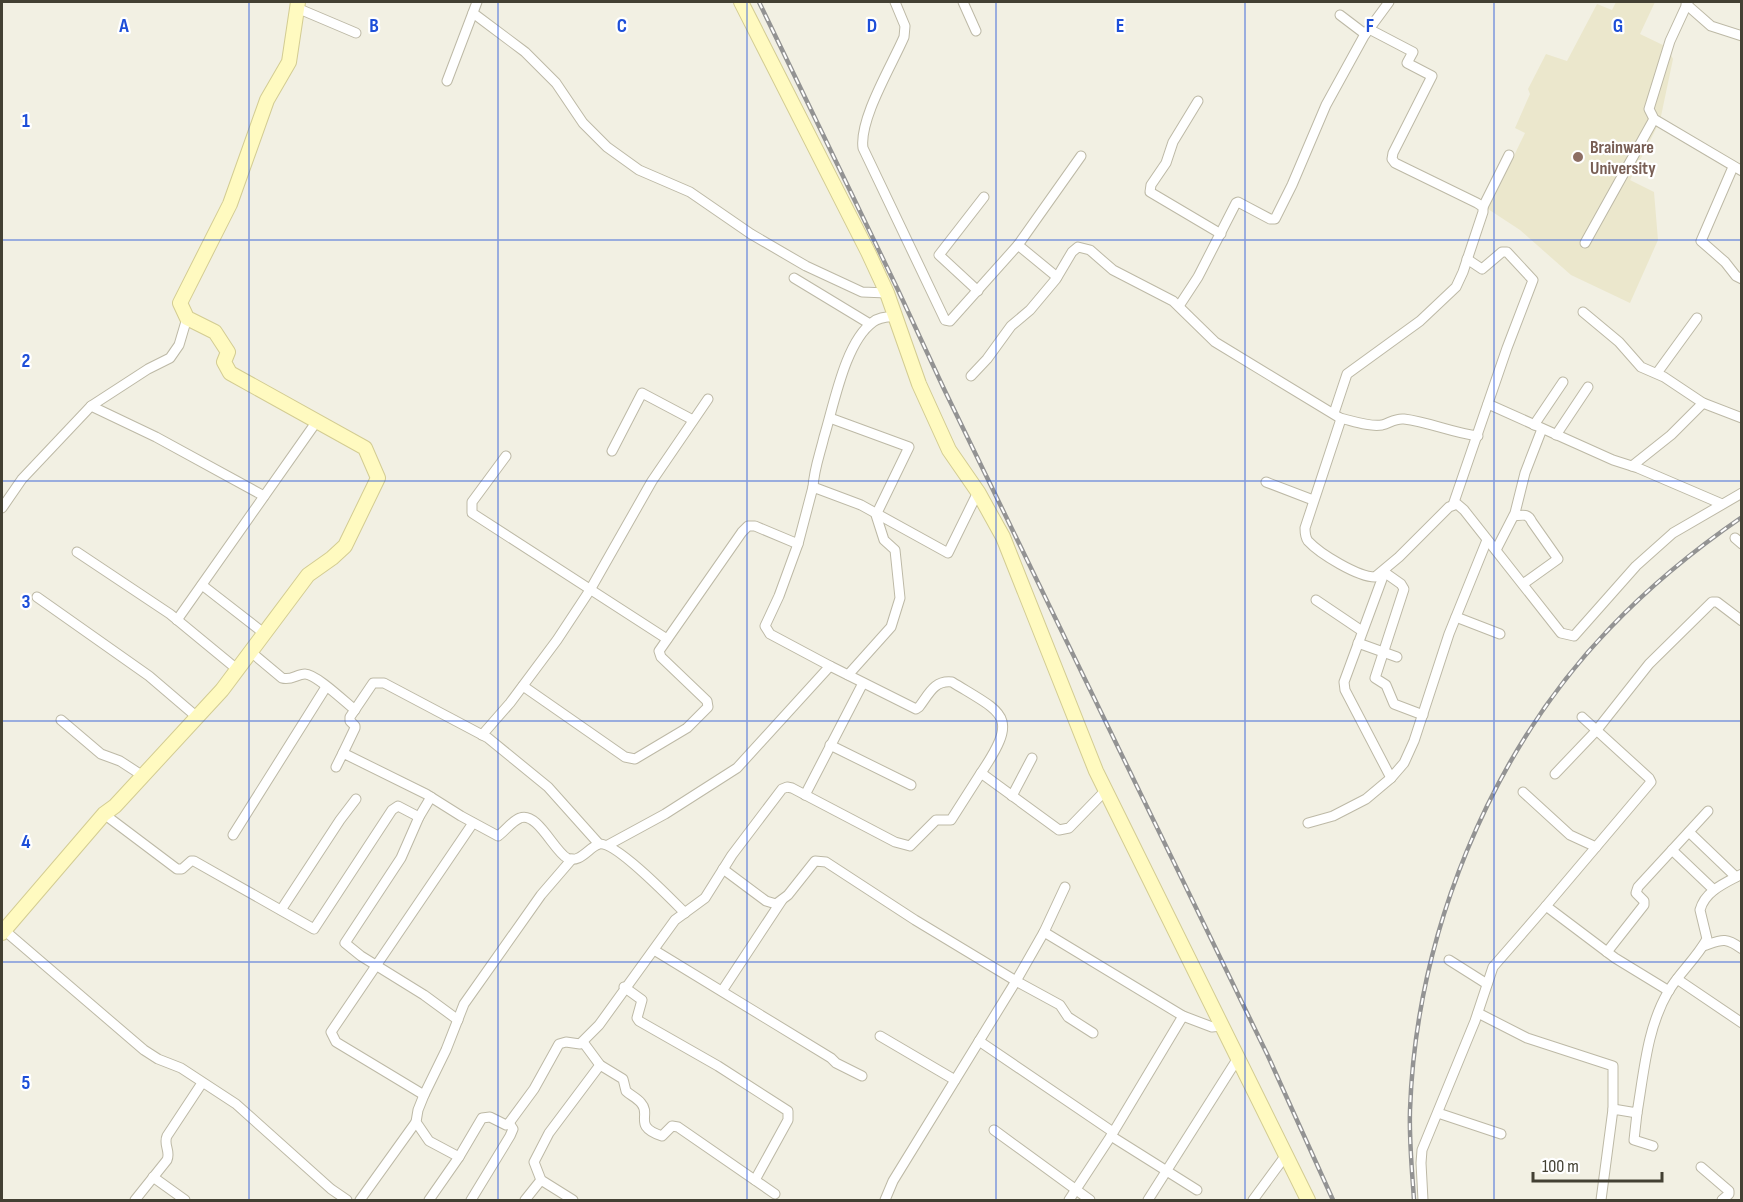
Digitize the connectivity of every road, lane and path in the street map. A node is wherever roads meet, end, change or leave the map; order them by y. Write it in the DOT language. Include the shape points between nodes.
graph roads {
  1 [pos="477,2"];
  2 [pos="741,2"];
  3 [pos="895,2"];
  4 [pos="963,2"];
  5 [pos="1389,2"];
  6 [pos="1687,3"];
  7 [pos="297,5"];
  8 [pos="473,13"];
  9 [pos="1340,15"];
  10 [pos="976,31"];
  11 [pos="1367,31"];
  12 [pos="356,33"];
  13 [pos="1742,36"];
  14 [pos="447,81"];
  15 [pos="1198,100"];
  16 [pos="1654,119"];
  17 [pos="1509,155"];
  18 [pos="1081,156"];
  19 [pos="1737,169"];
  20 [pos="984,197"];
  21 [pos="1483,207"];
  22 [pos="1221,234"];
  23 [pos="1585,243"];
  24 [pos="1018,244"];
  25 [pos="1467,259"];
  26 [pos="1057,277"];
  27 [pos="794,278"];
  28 [pos="1742,279"];
  29 [pos="978,291"];
  30 [pos="886,293"];
  31 [pos="1179,306"];
  32 [pos="1583,312"];
  33 [pos="895,316"];
  34 [pos="187,318"];
  35 [pos="1697,318"];
  36 [pos="870,324"];
  37 [pos="1657,373"];
  38 [pos="971,376"];
  39 [pos="1563,382"];
  40 [pos="1588,387"];
  41 [pos="708,399"];
  42 [pos="1488,404"];
  43 [pos="1703,404"];
  44 [pos="91,406"];
  45 [pos="1337,416"];
  46 [pos="830,418"];
  47 [pos="1742,418"];
  48 [pos="693,420"];
  49 [pos="317,421"];
  50 [pos="1538,427"];
  51 [pos="1556,435"];
  52 [pos="1478,436"];
  53 [pos="612,451"];
  54 [pos="506,456"];
  55 [pos="1632,466"];
  56 [pos="1266,482"];
  57 [pos="813,487"];
  58 [pos="978,492"];
  59 [pos="1742,494"];
  60 [pos="264,496"];
  61 [pos="1313,500"];
  62 [pos="1722,504"];
  63 [pos="1453,505"];
  64 [pos="2,508"];
  65 [pos="876,515"];
  66 [pos="1514,516"];
  67 [pos="1487,540"];
  68 [pos="798,544"];
  69 [pos="1496,550"];
  70 [pos="77,552"];
  71 [pos="1385,570"];
  72 [pos="1522,584"];
  73 [pos="202,585"];
  74 [pos="590,590"];
  75 [pos="37,597"];
  76 [pos="1316,600"];
  77 [pos="1456,617"];
  78 [pos="177,620"];
  79 [pos="1742,621"];
  80 [pos="1362,631"];
  81 [pos="265,634"];
  82 [pos="1500,634"];
  83 [pos="666,639"];
  84 [pos="1358,643"];
  85 [pos="1383,651"];
  86 [pos="251,652"];
  87 [pos="1397,657"];
  88 [pos="830,666"];
  89 [pos="238,670"];
  90 [pos="848,675"];
  91 [pos="862,683"];
  92 [pos="523,686"];
  93 [pos="326,687"];
  94 [pos="355,710"];
  95 [pos="1423,715"];
  96 [pos="198,717"];
  97 [pos="1582,717"];
  98 [pos="61,720"];
  99 [pos="1596,731"];
  100 [pos="483,735"];
  101 [pos="830,745"];
  102 [pos="343,753"];
  103 [pos="1032,758"];
  104 [pos="336,767"];
  105 [pos="981,773"];
  106 [pos="1556,774"];
  107 [pos="143,776"];
  108 [pos="1391,778"];
  109 [pos="911,785"];
  110 [pos="1105,790"];
  111 [pos="1523,792"];
  112 [pos="805,795"];
  113 [pos="1012,796"];
  114 [pos="431,797"];
  115 [pos="356,799"];
  116 [pos="1708,811"];
  117 [pos="104,814"];
  118 [pos="419,817"];
  119 [pos="473,823"];
  120 [pos="1308,823"];
  121 [pos="1689,832"];
  122 [pos="233,835"];
  123 [pos="603,845"];
  124 [pos="1596,847"];
  125 [pos="1672,850"];
  126 [pos="572,860"];
  127 [pos="723,869"];
  128 [pos="1739,876"];
  129 [pos="1065,887"];
  130 [pos="1714,890"];
  131 [pos="782,900"];
  132 [pos="1546,906"];
  133 [pos="281,910"];
  134 [pos="685,913"];
  135 [pos="3,932"];
  136 [pos="1044,932"];
  137 [pos="1703,946"];
  138 [pos="1742,949"];
  139 [pos="654,950"];
  140 [pos="1607,952"];
  141 [pos="1449,960"];
  142 [pos="377,967"];
  143 [pos="1677,979"];
  144 [pos="1016,981"];
  145 [pos="1487,984"];
  146 [pos="624,987"];
  147 [pos="722,991"];
  148 [pos="1669,991"];
  149 [pos="1478,1013"];
  150 [pos="1183,1016"];
  151 [pos="458,1020"];
  152 [pos="1742,1023"];
  153 [pos="1221,1026"];
  154 [pos="1093,1033"];
  155 [pos="880,1036"];
  156 [pos="979,1041"];
  157 [pos="583,1042"];
  158 [pos="1238,1058"];
  159 [pos="600,1065"];
  160 [pos="862,1076"];
  161 [pos="955,1080"];
  162 [pos="202,1083"];
  163 [pos="423,1095"];
  164 [pos="1613,1109"];
  165 [pos="1438,1113"];
  166 [pos="1637,1113"];
  167 [pos="416,1122"];
  168 [pos="510,1123"];
  169 [pos="994,1130"];
  170 [pos="1112,1134"];
  171 [pos="1501,1134"];
  172 [pos="1653,1146"];
  173 [pos="1286,1155"];
  174 [pos="459,1157"];
  175 [pos="1701,1167"];
  176 [pos="1167,1171"];
  177 [pos="153,1177"];
  178 [pos="541,1180"];
  179 [pos="755,1180"];
  180 [pos="1076,1189"];
  181 [pos="1197,1190"];
  182 [pos="775,1194"];
  183 [pos="135,1200"];
  184 [pos="185,1200"];
  185 [pos="347,1200"];
  186 [pos="360,1200"];
  187 [pos="429,1200"];
  188 [pos="471,1200"];
  189 [pos="525,1200"];
  190 [pos="573,1200"];
  191 [pos="885,1200"];
  192 [pos="1069,1200"];
  193 [pos="1089,1200"];
  194 [pos="1148,1200"];
  195 [pos="1253,1200"];
  196 [pos="1308,1200"];
  197 [pos="1423,1200"];
  198 [pos="1601,1200"];
  199 [pos="1722,1200"];
  1 -- 8 [label="street"];
  2 -- 30 [label="street"];
  3 -- 29 [label="street" via="905,26 904,37 865,123 863,147 945,320 951,321"];
  4 -- 10 [label="street"];
  5 -- 11 [label="street"];
  6 -- 13 [label="street" via="1711,26"];
  6 -- 16 [label="street" via="1670,41 1649,109"];
  7 -- 12 [label="street"];
  7 -- 34 [label="street" via="289,62 267,100 230,204 180,303"];
  8 -- 14 [label="street"];
  8 -- 30 [label="street" via="525,52 556,83 583,123 639,170 690,192 806,266 862,292"];
  9 -- 11 [label="street"];
  11 -- 21 [label="street" via="1413,52 1407,63 1432,76 1392,159"];
  11 -- 22 [label="street" via="1326,105 1275,219 1239,202"];
  15 -- 22 [label="street" via="1150,192"];
  16 -- 19 [label="street"];
  16 -- 23 [label="street"];
  17 -- 21 [label="street"];
  18 -- 24 [label="street"];
  19 -- 28 [label="street" via="1701,242"];
  20 -- 29 [label="street" via="939,255"];
  21 -- 25 [label="street"];
  22 -- 31 [label="street"];
  24 -- 26 [label="street"];
  24 -- 29 [label="street"];
  25 -- 42 [label="street" via="1482,269 1507,252 1533,280"];
  25 -- 45 [label="street" via="1456,287 1429,313 1347,374"];
  26 -- 31 [label="street" via="1073,250 1088,249 1113,270"];
  26 -- 38 [label="street"];
  27 -- 36 [label="street"];
  30 -- 33 [label="street"];
  31 -- 45 [label="street" via="1215,342"];
  32 -- 37 [label="street" via="1637,363"];
  33 -- 36 [label="street" via="878,318"];
  33 -- 58 [label="street" via="919,384 949,450"];
  34 -- 44 [label="street" via="179,345 170,358"];
  34 -- 49 [label="street" via="215,332 228,352 224,362 230,373"];
  35 -- 37 [label="street"];
  36 -- 46 [label="street" via="848,360"];
  37 -- 43 [label="street"];
  39 -- 50 [label="street"];
  40 -- 51 [label="street"];
  41 -- 48 [label="street"];
  42 -- 50 [label="street"];
  42 -- 52 [label="street"];
  43 -- 47 [label="street"];
  43 -- 55 [label="street"];
  44 -- 60 [label="street"];
  44 -- 64 [label="street" via="22,479"];
  45 -- 52 [label="street" via="1383,425 1403,419"];
  45 -- 61 [label="street" via="1340,422"];
  46 -- 57 [label="street" via="814,469"];
  46 -- 65 [label="street" via="909,447"];
  48 -- 53 [label="street" via="642,393"];
  48 -- 74 [label="street"];
  49 -- 60 [label="street"];
  49 -- 81 [label="street" via="365,448 378,478 345,546 308,575"];
  50 -- 51 [label="street"];
  50 -- 66 [label="street"];
  51 -- 55 [label="street"];
  52 -- 63 [label="street"];
  54 -- 74 [label="street" via="472,502 472,513"];
  55 -- 62 [label="street"];
  56 -- 61 [label="street"];
  57 -- 65 [label="street" via="861,505"];
  57 -- 68 [label="street"];
  58 -- 65 [label="street" via="948,553"];
  58 -- 110 [label="street" via="1003,537"];
  59 -- 62 [label="street"];
  60 -- 73 [label="street"];
  61 -- 71 [label="street" via="1305,528 1307,540 1320,552 1362,574 1376,577"];
  62 -- 72 [label="street" via="1673,533 1636,566 1574,636 1561,633"];
  63 -- 67 [label="street" via="1464,510"];
  63 -- 71 [label="street"];
  65 -- 90 [label="street" via="884,540 894,550 900,598 891,627"];
  66 -- 69 [label="street"];
  66 -- 72 [label="street" via="1530,517 1558,559"];
  67 -- 69 [label="street"];
  67 -- 77 [label="street"];
  68 -- 83 [label="street" via="748,526"];
  68 -- 88 [label="street" via="766,630"];
  69 -- 72 [label="street"];
  70 -- 78 [label="street"];
  71 -- 80 [label="street"];
  71 -- 85 [label="street" via="1404,589"];
  73 -- 78 [label="street"];
  73 -- 81 [label="street"];
  74 -- 83 [label="street"];
  74 -- 92 [label="street"];
  75 -- 96 [label="street" via="149,676"];
  76 -- 80 [label="street"];
  77 -- 82 [label="street"];
  77 -- 95 [label="street"];
  78 -- 89 [label="street"];
  79 -- 99 [label="street" via="1712,602 1649,664"];
  80 -- 84 [label="street"];
  81 -- 86 [label="street"];
  83 -- 92 [label="street" via="659,651 661,657 707,700 708,707 687,728 635,759 625,757"];
  84 -- 85 [label="street"];
  84 -- 108 [label="street" via="1345,677 1345,690"];
  85 -- 87 [label="street"];
  85 -- 95 [label="street" via="1376,680 1386,685 1394,704"];
  86 -- 89 [label="street"];
  86 -- 93 [label="street" via="282,678 307,674"];
  88 -- 90 [label="street"];
  88 -- 123 [label="street" via="737,768 665,814"];
  89 -- 96 [label="street"];
  90 -- 91 [label="street"];
  91 -- 101 [label="street"];
  91 -- 105 [label="street" via="916,708 936,684 952,682 996,709 1002,716 1003,731"];
  92 -- 100 [label="street"];
  93 -- 94 [label="street"];
  93 -- 122 [label="street"];
  94 -- 100 [label="street" via="373,683 380,682"];
  94 -- 102 [label="street" via="350,719 355,728"];
  95 -- 108 [label="street" via="1407,758"];
  96 -- 107 [label="street"];
  97 -- 99 [label="street"];
  98 -- 107 [label="street" via="101,754"];
  99 -- 106 [label="street"];
  99 -- 124 [label="street" via="1651,782"];
  100 -- 123 [label="street" via="548,787"];
  101 -- 109 [label="street"];
  101 -- 112 [label="street"];
  102 -- 104 [label="street"];
  102 -- 114 [label="street"];
  103 -- 113 [label="street"];
  105 -- 112 [label="street" via="951,820 936,820 910,846"];
  105 -- 113 [label="street"];
  107 -- 117 [label="street"];
  108 -- 120 [label="street" via="1349,809"];
  110 -- 113 [label="street" via="1064,830"];
  110 -- 153 [label="street"];
  111 -- 124 [label="street" via="1570,835"];
  112 -- 127 [label="street" via="792,788 782,789"];
  114 -- 118 [label="street"];
  114 -- 119 [label="street"];
  115 -- 133 [label="street"];
  116 -- 121 [label="street"];
  117 -- 133 [label="street" via="177,869 194,861"];
  117 -- 135 [label="street"];
  118 -- 133 [label="street" via="398,806 392,810 314,929"];
  118 -- 142 [label="street" via="401,858 345,943"];
  119 -- 126 [label="street" via="498,836 519,818 526,817 537,823 559,851"];
  119 -- 142 [label="street"];
  121 -- 125 [label="street"];
  121 -- 128 [label="street"];
  123 -- 126 [label="street"];
  123 -- 134 [label="street" via="620,852"];
  124 -- 132 [label="street"];
  125 -- 130 [label="street"];
  125 -- 140 [label="street" via="1638,887 1636,893 1644,905"];
  126 -- 151 [label="street" via="541,895 464,1004"];
  127 -- 131 [label="street" via="772,904"];
  127 -- 134 [label="street" via="705,898"];
  128 -- 130 [label="street"];
  129 -- 136 [label="street"];
  130 -- 137 [label="street" via="1700,910 1707,933"];
  131 -- 144 [label="street" via="815,861 826,862"];
  131 -- 147 [label="street"];
  132 -- 140 [label="street"];
  132 -- 145 [label="street" via="1493,967"];
  134 -- 139 [label="street"];
  135 -- 162 [label="street" via="144,1050"];
  136 -- 144 [label="street"];
  136 -- 150 [label="street"];
  137 -- 138 [label="street" via="1725,939"];
  137 -- 143 [label="street"];
  139 -- 146 [label="street"];
  139 -- 147 [label="street"];
  140 -- 148 [label="street"];
  141 -- 145 [label="street"];
  142 -- 151 [label="street" via="424,994"];
  142 -- 163 [label="street" via="331,1032 336,1042"];
  143 -- 148 [label="street"];
  143 -- 152 [label="street"];
  144 -- 154 [label="street" via="1060,1005 1068,1017"];
  144 -- 156 [label="street"];
  145 -- 149 [label="street"];
  146 -- 157 [label="street"];
  146 -- 179 [label="street" via="642,1000 639,1022 788,1111 788,1120"];
  147 -- 160 [label="street"];
  148 -- 166 [label="street" via="1650,1037"];
  149 -- 164 [label="street" via="1527,1038 1613,1066"];
  149 -- 165 [label="street"];
  150 -- 153 [label="street" via="1212,1027"];
  150 -- 170 [label="street"];
  151 -- 163 [label="street"];
  153 -- 158 [label="street"];
  155 -- 161 [label="street"];
  156 -- 161 [label="street"];
  156 -- 170 [label="street"];
  157 -- 159 [label="street"];
  157 -- 168 [label="street" via="559,1044"];
  158 -- 173 [label="street"];
  158 -- 176 [label="street"];
  159 -- 178 [label="street" via="536,1154 534,1162"];
  159 -- 179 [label="street" via="623,1079 626,1091 641,1102 645,1126 662,1136 672,1126 678,1127"];
  161 -- 191 [label="street"];
  162 -- 177 [label="street" via="167,1136 169,1156"];
  162 -- 185 [label="street" via="236,1104"];
  163 -- 167 [label="street"];
  164 -- 166 [label="street"];
  164 -- 198 [label="street"];
  165 -- 171 [label="street"];
  165 -- 197 [label="street" via="1422,1150"];
  166 -- 172 [label="street" via="1634,1140"];
  167 -- 174 [label="street" via="429,1141"];
  167 -- 186 [label="street"];
  168 -- 174 [label="street" via="482,1118"];
  168 -- 188 [label="street" via="510,1136"];
  169 -- 180 [label="street"];
  170 -- 176 [label="street"];
  170 -- 180 [label="street"];
  173 -- 195 [label="street"];
  173 -- 196 [label="street"];
  174 -- 187 [label="street"];
  175 -- 199 [label="street" via="1729,1191"];
  176 -- 181 [label="street"];
  176 -- 194 [label="street"];
  177 -- 183 [label="street"];
  177 -- 184 [label="street"];
  178 -- 189 [label="street"];
  178 -- 190 [label="street"];
  179 -- 182 [label="street"];
  180 -- 192 [label="street"];
  180 -- 193 [label="street"];
}
